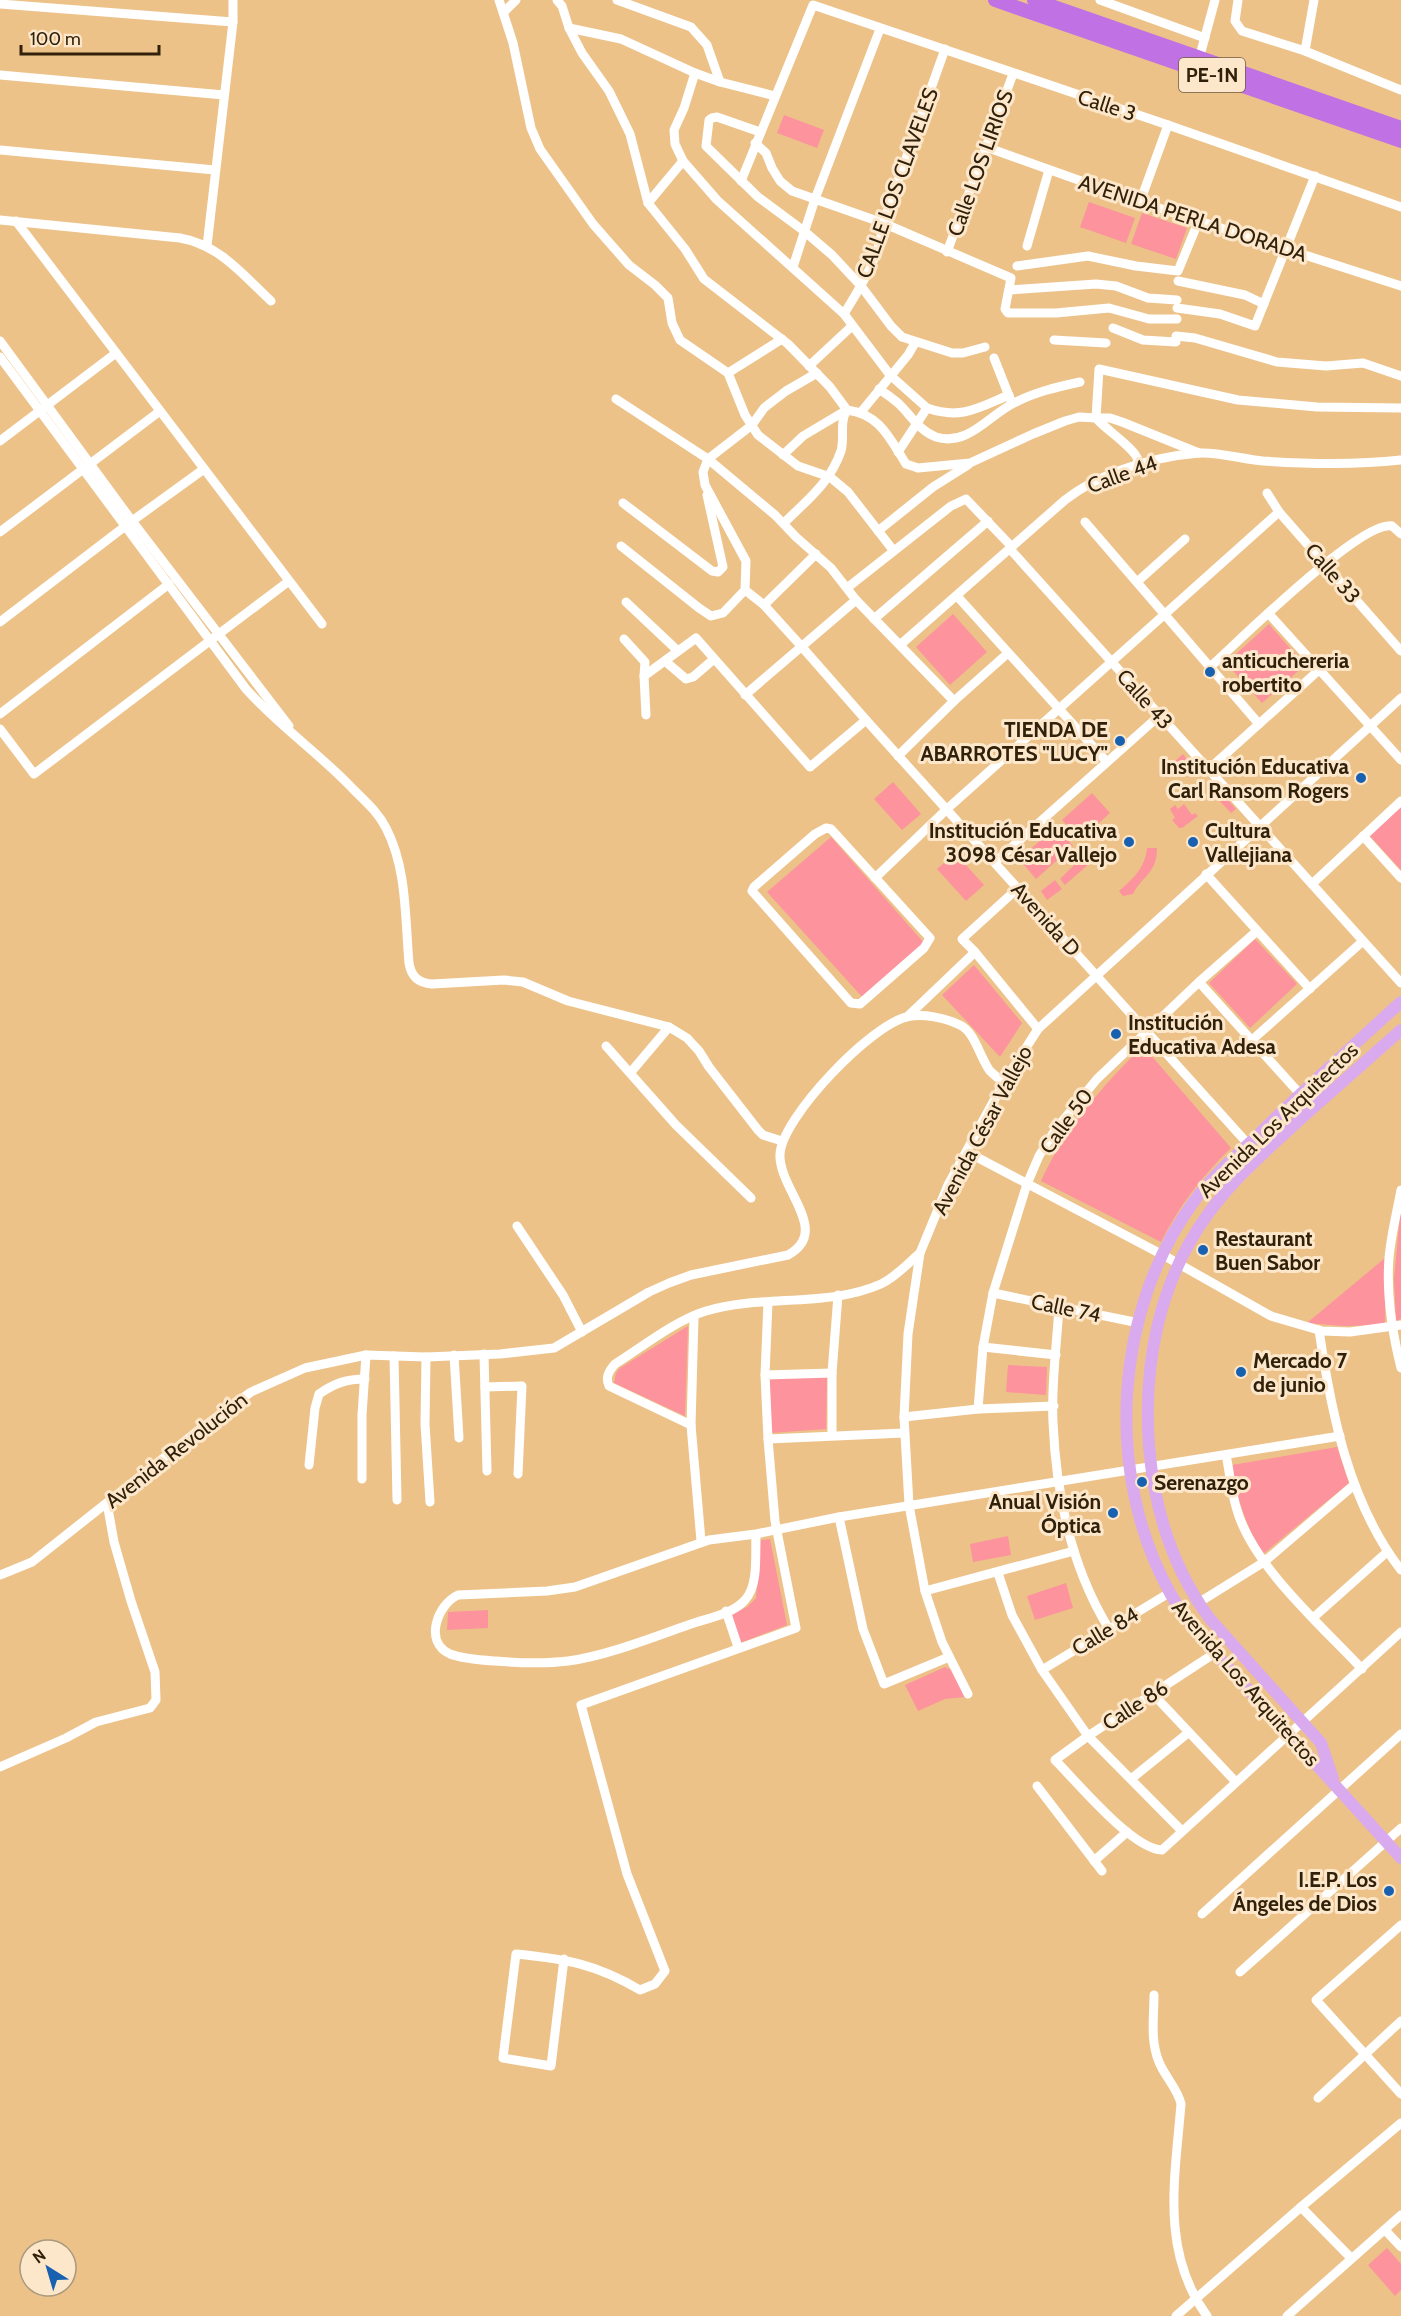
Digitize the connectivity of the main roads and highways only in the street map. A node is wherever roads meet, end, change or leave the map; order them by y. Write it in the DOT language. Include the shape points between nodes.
graph roads {
  1 [pos="995,0"];
  2 [pos="1034,0"];
  3 [pos="1401,128"];
  4 [pos="1401,141"];
  5 [pos="1401,1002"];
  6 [pos="1401,1030"];
  7 [pos="1337,1787"];
  8 [pos="1401,1858"];
  1 -- 4 [label="highway, PE-1N"];
  2 -- 3 [label="highway, PE-1N"];
  5 -- 7 [label="main road, Avenida Los Arquitectos" via="1226,1164 1195,1200 1162,1255 1138,1323 1126,1404 1130,1469 1142,1525 1169,1593 1215,1653"];
  6 -- 7 [label="main road, Avenida Los Arquitectos" via="1254,1162 1196,1230 1166,1292 1149,1386 1152,1467 1166,1536 1179,1569 1210,1619 1321,1743"];
  7 -- 8 [label="main road, Avenida Los Arquitectos"];
}
